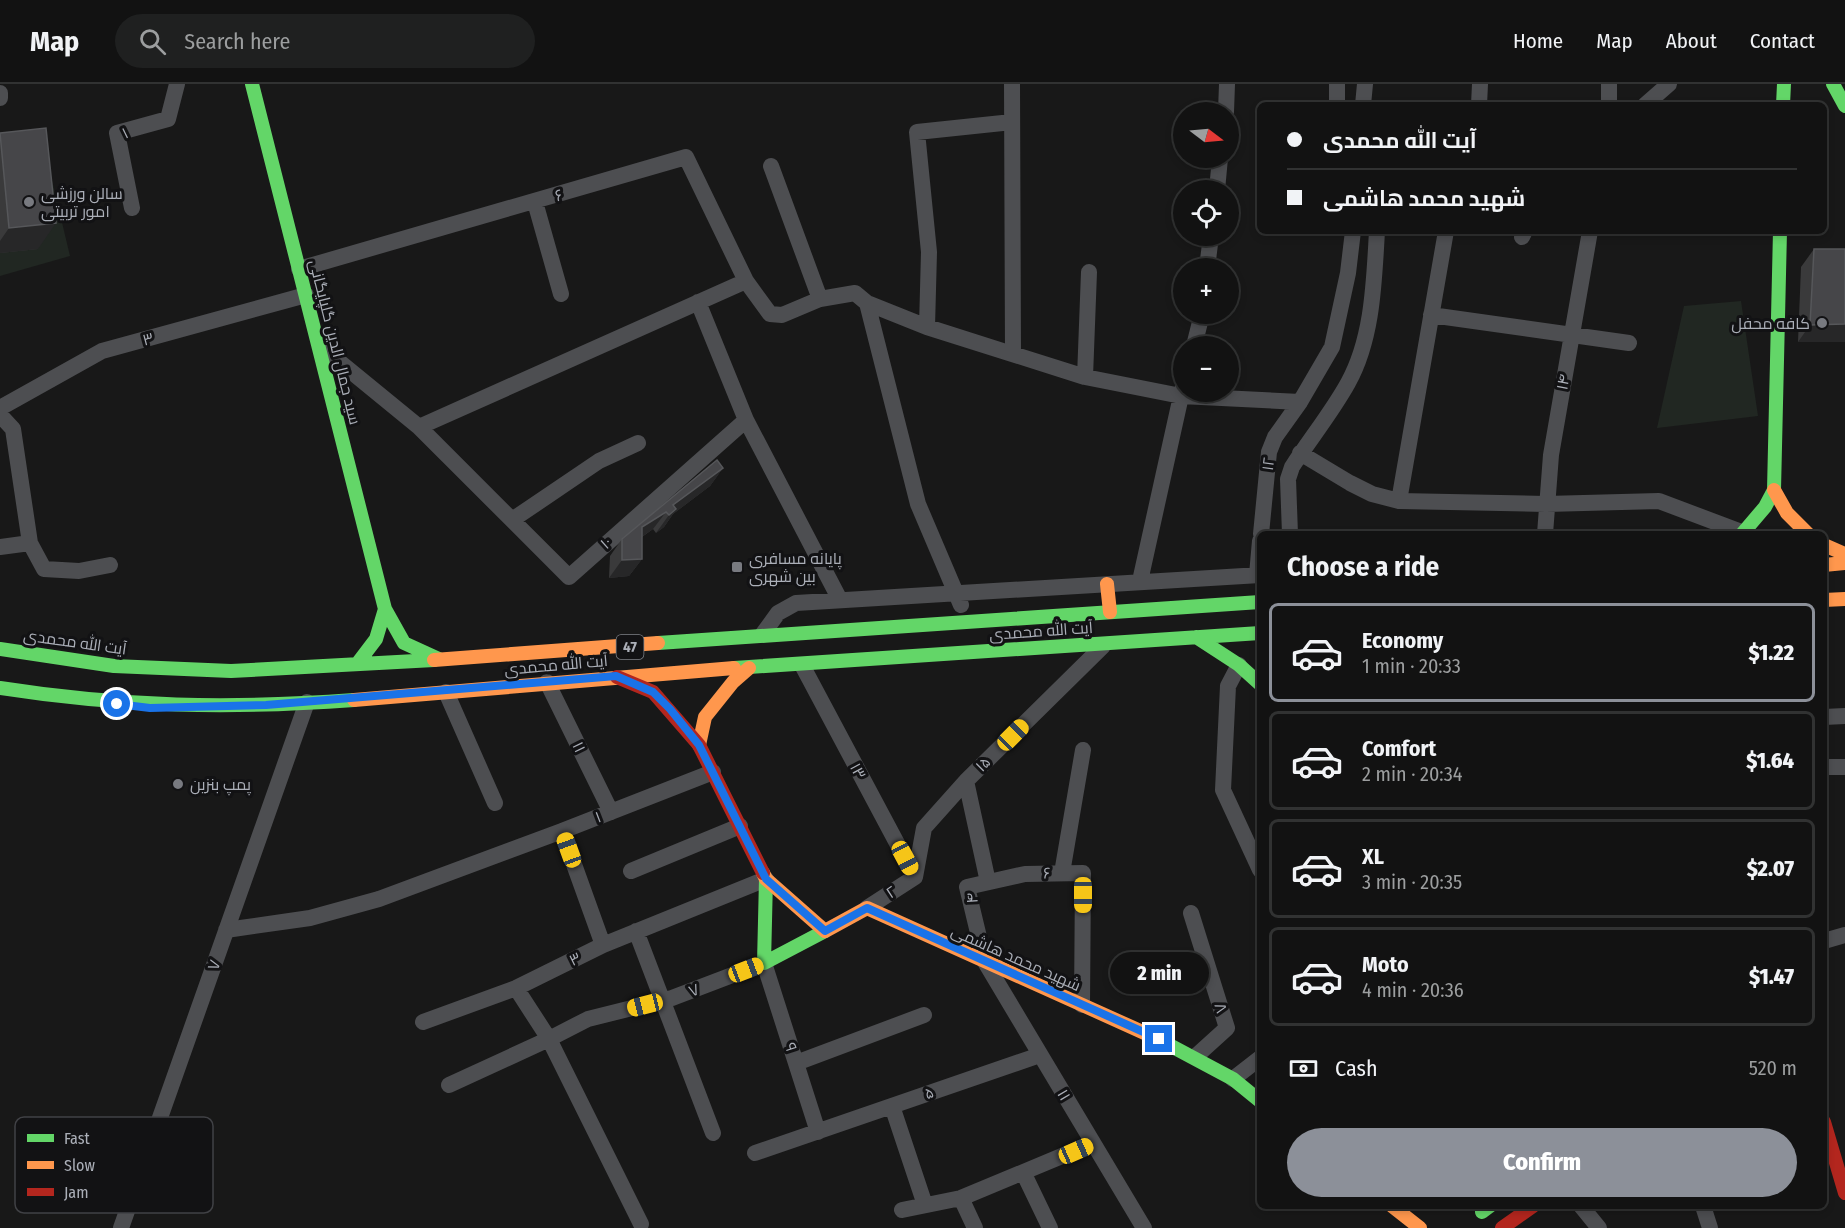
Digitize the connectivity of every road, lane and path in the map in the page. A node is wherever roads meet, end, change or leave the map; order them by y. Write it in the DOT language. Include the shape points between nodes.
graph roads {
  1 [pos="177,84"];
  2 [pos="252,84"];
  3 [pos="1012,84"];
  4 [pos="1227,84"];
  5 [pos="1337,84"];
  6 [pos="1365,84"];
  7 [pos="1480,84"];
  8 [pos="1609,84"];
  9 [pos="1669,84"];
  10 [pos="1784,84"];
  11 [pos="1833,84"];
  12 [pos="1226,102"];
  13 [pos="1337,102"];
  14 [pos="1363,102"];
  15 [pos="1479,102"];
  16 [pos="1610,102"];
  17 [pos="1648,102"];
  18 [pos="1783,102"];
  19 [pos="1845,106"];
  20 [pos="1012,122"];
  21 [pos="771,166"];
  22 [pos="535,202"];
  23 [pos="132,208"];
  24 [pos="1353,234"];
  25 [pos="1377,234"];
  26 [pos="1445,234"];
  27 [pos="1589,234"];
  28 [pos="1780,234"];
  29 [pos="299,269"];
  30 [pos="1089,272"];
  31 [pos="746,281"];
  32 [pos="561,294"];
  33 [pos="306,295"];
  34 [pos="820,299"];
  35 [pos="698,302"];
  36 [pos="867,303"];
  37 [pos="1431,315"];
  38 [pos="927,327"];
  39 [pos="1572,335"];
  40 [pos="1629,343"];
  41 [pos="320,346"];
  42 [pos="1013,353"];
  43 [pos="1085,376"];
  44 [pos="1173,390"];
  45 [pos="1239,396"];
  46 [pos="1180,402"];
  47 [pos="1300,402"];
  48 [pos="0,408"];
  49 [pos="0,415"];
  50 [pos="746,420"];
  51 [pos="419,427"];
  52 [pos="638,443"];
  53 [pos="1300,453"];
  54 [pos="1774,490"];
  55 [pos="1399,501"];
  56 [pos="1546,504"];
  57 [pos="512,520"];
  58 [pos="1261,531"];
  59 [pos="1290,531"];
  60 [pos="1545,531"];
  61 [pos="1738,531"];
  62 [pos="1745,531"];
  63 [pos="1805,531"];
  64 [pos="30,543"];
  65 [pos="1827,546"];
  66 [pos="0,547"];
  67 [pos="1845,554"];
  68 [pos="1845,563"];
  69 [pos="110,565"];
  70 [pos="1827,565"];
  71 [pos="1257,575"];
  72 [pos="1140,580"];
  73 [pos="1107,584"];
  74 [pos="956,595"];
  75 [pos="840,600"];
  76 [pos="1257,603"];
  77 [pos="1217,604"];
  78 [pos="1257,608"];
  79 [pos="385,609"];
  80 [pos="1110,612"];
  81 [pos="969,621"];
  82 [pos="1257,626"];
  83 [pos="1257,632"];
  84 [pos="762,635"];
  85 [pos="1220,636"];
  86 [pos="1196,637"];
  87 [pos="1106,643"];
  88 [pos="0,649"];
  89 [pos="442,660"];
  90 [pos="357,664"];
  91 [pos="802,665"];
  92 [pos="1239,665"];
  93 [pos="749,668"];
  94 [pos="616,676"];
  95 [pos="1257,681"];
  96 [pos="548,682"];
  97 [pos="0,688"];
  98 [pos="447,692"];
  99 [pos="307,702"];
  100 [pos="1845,716"];
  101 [pos="1827,717"];
  102 [pos="699,745"];
  103 [pos="1083,750"];
  104 [pos="1844,766"];
  105 [pos="1827,767"];
  106 [pos="713,772"];
  107 [pos="966,781"];
  108 [pos="495,803"];
  109 [pos="611,812"];
  110 [pos="740,826"];
  111 [pos="562,831"];
  112 [pos="1257,864"];
  113 [pos="631,871"];
  114 [pos="1062,873"];
  115 [pos="915,877"];
  116 [pos="766,879"];
  117 [pos="988,882"];
  118 [pos="867,908"];
  119 [pos="1191,913"];
  120 [pos="226,930"];
  121 [pos="636,931"];
  122 [pos="825,931"];
  123 [pos="1845,935"];
  124 [pos="1827,940"];
  125 [pos="603,945"];
  126 [pos="985,962"];
  127 [pos="764,963"];
  128 [pos="516,988"];
  129 [pos="665,1000"];
  130 [pos="1082,1005"];
  131 [pos="924,1015"];
  132 [pos="423,1022"];
  133 [pos="549,1039"];
  134 [pos="1040,1055"];
  135 [pos="1195,1057"];
  136 [pos="1257,1060"];
  137 [pos="796,1064"];
  138 [pos="1233,1079"];
  139 [pos="449,1085"];
  140 [pos="1257,1099"];
  141 [pos="892,1106"];
  142 [pos="160,1117"];
  143 [pos="713,1132"];
  144 [pos="818,1132"];
  145 [pos="1827,1132"];
  146 [pos="1093,1143"];
  147 [pos="755,1154"];
  148 [pos="1024,1174"];
  149 [pos="1845,1192"];
  150 [pos="962,1198"];
  151 [pos="925,1205"];
  152 [pos="1396,1209"];
  153 [pos="1484,1209"];
  154 [pos="1529,1209"];
  155 [pos="1583,1209"];
  156 [pos="1704,1209"];
  157 [pos="902,1210"];
  158 [pos="126,1213"];
  159 [pos="641,1224"];
  160 [pos="121,1228"];
  161 [pos="975,1228"];
  162 [pos="1050,1228"];
  163 [pos="1144,1228"];
  164 [pos="1420,1228"];
  165 [pos="1494,1228"];
  166 [pos="1502,1228"];
  167 [pos="1599,1228"];
  168 [pos="1710,1228"];
  1 -- 23 [label="street, ۱" via="168,119 117,133"];
  2 -- 29 [label="main road, سید جمال الدین گلپایگانی"];
  3 -- 20 [label="street"];
  4 -- 12 [label="street"];
  5 -- 13 [label="street"];
  6 -- 14 [label="street"];
  7 -- 15 [label="street"];
  8 -- 16 [label="street"];
  9 -- 17 [label="street"];
  10 -- 18 [label="main road"];
  11 -- 19 [label="main road"];
  20 -- 38 [label="street" via="917,132 929,252"];
  20 -- 42 [label="street"];
  21 -- 34 [label="street"];
  22 -- 29 [label="street, ۶"];
  22 -- 31 [label="street, ۶" via="686,157"];
  22 -- 32 [label="street"];
  24 -- 47 [label="street, ۱۲" via="1332,347"];
  25 -- 53 [label="street" via="1374,288 1365,335 1349,382"];
  26 -- 37 [label="street"];
  27 -- 39 [label="street, ۱۴"];
  28 -- 54 [label="main road"];
  29 -- 33 [label="main road, سید جمال الدین گلپایگانی"];
  30 -- 43 [label="street"];
  31 -- 34 [label="street" via="770,314 782,315"];
  31 -- 35 [label="street"];
  33 -- 41 [label="main road, سید جمال الدین گلپایگانی"];
  33 -- 48 [label="street, ۳" via="102,351"];
  34 -- 36 [label="street" via="855,293"];
  35 -- 50 [label="street"];
  35 -- 51 [label="street"];
  36 -- 38 [label="street"];
  36 -- 74 [label="street" via="918,504"];
  37 -- 39 [label="street"];
  37 -- 55 [label="street"];
  38 -- 42 [label="street"];
  39 -- 40 [label="street"];
  39 -- 56 [label="street, ۱۴"];
  41 -- 51 [label="street, ۱۰"];
  41 -- 79 [label="main road, سید جمال الدین گلپایگانی"];
  42 -- 43 [label="street"];
  43 -- 44 [label="street"];
  45 -- 47 [label="street"];
  46 -- 72 [label="street"];
  47 -- 58 [label="street, ۱۲" via="1269,452"];
  49 -- 64 [label="street" via="13,429"];
  50 -- 57 [label="street, ۱۰" via="569,577"];
  50 -- 75 [label="street"];
  51 -- 57 [label="street, ۱۰"];
  52 -- 57 [label="street" via="599,461"];
  53 -- 55 [label="street" via="1372,494"];
  53 -- 59 [label="street" via="1288,480"];
  54 -- 62 [label="main road"];
  54 -- 63 [label="main road" via="1787,513"];
  55 -- 56 [label="street"];
  56 -- 60 [label="street, ۱۴"];
  56 -- 61 [label="street" via="1659,501"];
  64 -- 66 [label="street"];
  64 -- 69 [label="street" via="44,569 79,571"];
  65 -- 67 [label="main road"];
  68 -- 70 [label="main road"];
  71 -- 72 [label="street"];
  72 -- 73 [label="street"];
  73 -- 74 [label="street"];
  73 -- 80 [label="main road"];
  74 -- 75 [label="street"];
  74 -- 81 [label="street"];
  75 -- 84 [label="street" via="796,603 778,613"];
  76 -- 77 [label="main road, آیت الله محمدی / 47"];
  77 -- 80 [label="main road, آیت الله محمدی / 47"];
  77 -- 85 [label="main road" via="1232,619 1226,633"];
  78 -- 82 [label="main road" via="1252,617"];
  79 -- 89 [label="main road, سید جمال الدین گلپایگانی" via="404,643"];
  79 -- 90 [label="main road" via="372,648"];
  80 -- 81 [label="main road, آیت الله محمدی / 47"];
  81 -- 84 [label="main road, آیت الله محمدی / 47"];
  83 -- 85 [label="main road, آیت الله محمدی / 47"];
  84 -- 89 [label="main road, آیت الله محمدی / 47"];
  85 -- 86 [label="main road, آیت الله محمدی / 47"];
  86 -- 87 [label="main road, آیت الله محمدی / 47"];
  86 -- 92 [label="main road"];
  87 -- 91 [label="main road, آیت الله محمدی / 47"];
  87 -- 107 [label="street, ۱۵"];
  88 -- 90 [label="main road, آیت الله محمدی / 47" via="114,666 231,671"];
  89 -- 90 [label="main road, آیت الله محمدی / 47"];
  91 -- 93 [label="main road, آیت الله محمدی / 47"];
  91 -- 115 [label="street, ۱۳"];
  92 -- 95 [label="main road"];
  92 -- 112 [label="street" via="1228,686 1223,790"];
  93 -- 94 [label="main road, آیت الله محمدی / 47"];
  93 -- 102 [label="main road" via="705,717"];
  94 -- 96 [label="main road, آیت الله محمدی / 47"];
  94 -- 102 [label="main road" via="653,692"];
  96 -- 98 [label="main road, آیت الله محمدی / 47"];
  96 -- 109 [label="street, ۱۱"];
  97 -- 99 [label="main road, آیت الله محمدی / 47" via="150,708"];
  98 -- 99 [label="main road, آیت الله محمدی / 47"];
  98 -- 108 [label="street"];
  99 -- 120 [label="street, ۷"];
  100 -- 101 [label="street"];
  102 -- 106 [label="main road"];
  103 -- 114 [label="street"];
  104 -- 105 [label="street"];
  106 -- 109 [label="street, ۱"];
  106 -- 110 [label="main road"];
  107 -- 115 [label="street, ۱۵" via="924,828"];
  107 -- 117 [label="street"];
  109 -- 111 [label="street, ۱"];
  110 -- 113 [label="street"];
  110 -- 116 [label="main road"];
  111 -- 120 [label="street, ۱" via="378,899 310,918"];
  111 -- 125 [label="street"];
  114 -- 117 [label="street, ۶" via="1025,874"];
  114 -- 130 [label="street, ۶" via="1083,873"];
  115 -- 118 [label="street, ۲"];
  116 -- 121 [label="street"];
  116 -- 122 [label="main road"];
  116 -- 127 [label="main road"];
  117 -- 126 [label="street, ۴" via="967,887"];
  118 -- 122 [label="main road"];
  118 -- 126 [label="main road, شهید محمد هاشمی"];
  119 -- 135 [label="street, ۸" via="1227,1028"];
  120 -- 142 [label="street, ۷"];
  121 -- 125 [label="street, ۳"];
  121 -- 129 [label="street"];
  122 -- 127 [label="main road, ۷"];
  123 -- 124 [label="street"];
  125 -- 128 [label="street, ۳"];
  126 -- 130 [label="main road, شهید محمد هاشمی"];
  126 -- 134 [label="street, ۱۱"];
  127 -- 129 [label="street, ۷"];
  127 -- 137 [label="street, ۹"];
  128 -- 132 [label="street, ۳"];
  128 -- 133 [label="street"];
  129 -- 133 [label="street, ۷" via="588,1019"];
  129 -- 143 [label="street"];
  130 -- 135 [label="main road, شهید محمد هاشمی"];
  131 -- 137 [label="street"];
  133 -- 139 [label="street, ۷"];
  133 -- 159 [label="street"];
  134 -- 141 [label="street, ۵"];
  134 -- 146 [label="street, ۱۱"];
  135 -- 138 [label="main road, شهید محمد هاشمی"];
  136 -- 138 [label="street"];
  137 -- 144 [label="street, ۹"];
  138 -- 140 [label="main road, شهید محمد هاشمی"];
  141 -- 144 [label="street, ۵"];
  141 -- 151 [label="street"];
  144 -- 147 [label="street, ۵"];
  145 -- 149 [label="main road"];
  146 -- 148 [label="street"];
  146 -- 163 [label="street, ۱۱"];
  148 -- 150 [label="street"];
  148 -- 162 [label="street"];
  150 -- 151 [label="street"];
  150 -- 161 [label="street"];
  151 -- 157 [label="street"];
  152 -- 164 [label="main road"];
  153 -- 165 [label="street"];
  154 -- 166 [label="main road"];
  155 -- 167 [label="street"];
  156 -- 168 [label="street"];
  158 -- 160 [label="street, ۷"];
}
